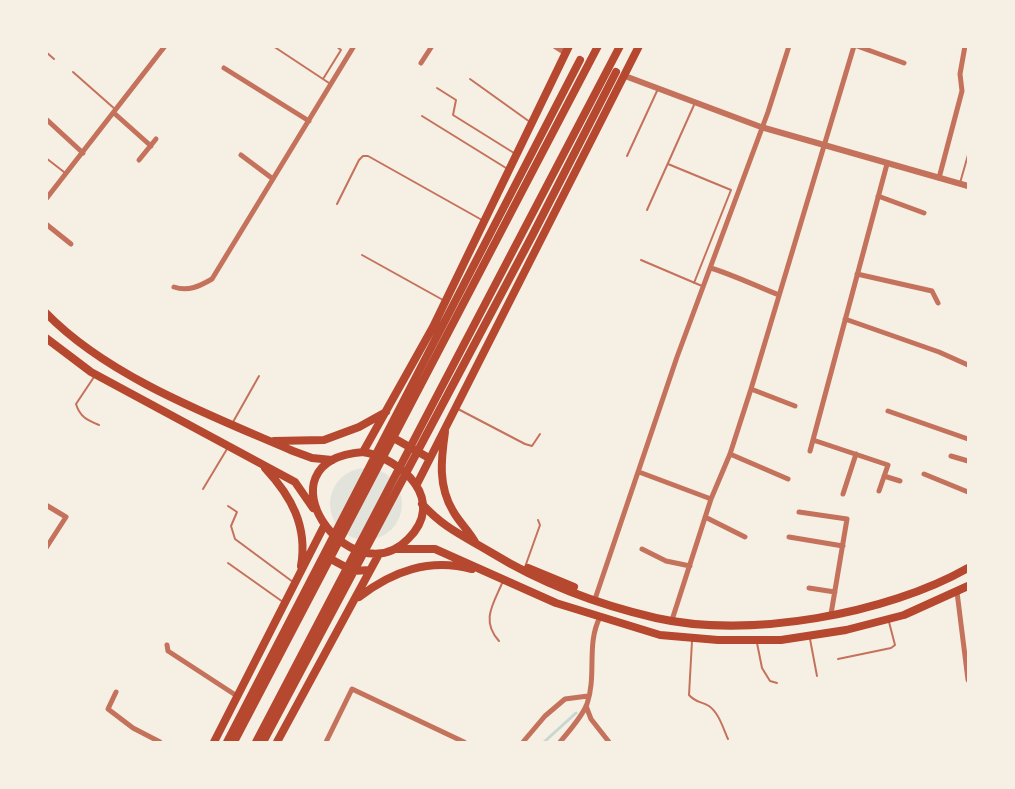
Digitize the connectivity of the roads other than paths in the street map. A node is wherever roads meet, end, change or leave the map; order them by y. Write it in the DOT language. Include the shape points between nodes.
graph roads {
  1 [pos="165,46"];
  2 [pos="273,46"];
  3 [pos="336,46"];
  4 [pos="354,46"];
  5 [pos="432,46"];
  6 [pos="555,46"];
  7 [pos="598,46"];
  8 [pos="620,46"];
  9 [pos="639,46"];
  10 [pos="789,46"];
  11 [pos="856,46"];
  12 [pos="965,46"];
  13 [pos="567,50"];
  14 [pos="46,52"];
  15 [pos="54,59"];
  16 [pos="585,62"];
  17 [pos="422,63"];
  18 [pos="904,63"];
  19 [pos="224,68"];
  20 [pos="73,72"];
  21 [pos="616,72"];
  22 [pos="323,79"];
  23 [pos="470,79"];
  24 [pos="331,84"];
  25 [pos="437,88"];
  26 [pos="658,88"];
  27 [pos="695,102"];
  28 [pos="115,111"];
  29 [pos="422,116"];
  30 [pos="46,119"];
  31 [pos="309,121"];
  32 [pos="532,124"];
  33 [pos="761,127"];
  34 [pos="156,139"];
  35 [pos="150,146"];
  36 [pos="825,147"];
  37 [pos="83,153"];
  38 [pos="517,154"];
  39 [pos="241,155"];
  40 [pos="968,155"];
  41 [pos="627,156"];
  42 [pos="46,158"];
  43 [pos="139,160"];
  44 [pos="668,164"];
  45 [pos="887,164"];
  46 [pos="509,169"];
  47 [pos="66,174"];
  48 [pos="939,178"];
  49 [pos="273,179"];
  50 [pos="960,183"];
  51 [pos="969,186"];
  52 [pos="878,196"];
  53 [pos="46,199"];
  54 [pos="338,204"];
  55 [pos="647,210"];
  56 [pos="924,213"];
  57 [pos="485,221"];
  58 [pos="503,221"];
  59 [pos="46,224"];
  60 [pos="527,235"];
  61 [pos="71,244"];
  62 [pos="362,255"];
  63 [pos="641,260"];
  64 [pos="711,267"];
  65 [pos="857,274"];
  66 [pos="694,283"];
  67 [pos="174,287"];
  68 [pos="704,287"];
  69 [pos="779,295"];
  70 [pos="445,301"];
  71 [pos="938,303"];
  72 [pos="46,313"];
  73 [pos="845,319"];
  74 [pos="46,338"];
  75 [pos="969,365"];
  76 [pos="95,375"];
  77 [pos="259,376"];
  78 [pos="751,388"];
  79 [pos="795,406"];
  80 [pos="455,408"];
  81 [pos="888,411"];
  82 [pos="387,412"];
  83 [pos="231,424"];
  84 [pos="99,425"];
  85 [pos="446,426"];
  86 [pos="540,434"];
  87 [pos="372,437"];
  88 [pos="969,439"];
  89 [pos="813,440"];
  90 [pos="270,441"];
  91 [pos="228,447"];
  92 [pos="810,451"];
  93 [pos="363,452"];
  94 [pos="730,454"];
  95 [pos="856,454"];
  96 [pos="951,456"];
  97 [pos="429,458"];
  98 [pos="332,460"];
  99 [pos="969,461"];
  100 [pos="261,463"];
  101 [pos="639,472"];
  102 [pos="924,474"];
  103 [pos="884,476"];
  104 [pos="788,479"];
  105 [pos="900,481"];
  106 [pos="417,484"];
  107 [pos="203,489"];
  108 [pos="879,491"];
  109 [pos="969,492"];
  110 [pos="843,494"];
  111 [pos="711,500"];
  112 [pos="422,504"];
  113 [pos="46,505"];
  114 [pos="228,506"];
  115 [pos="316,512"];
  116 [pos="800,512"];
  117 [pos="705,517"];
  118 [pos="538,520"];
  119 [pos="324,526"];
  120 [pos="744,537"];
  121 [pos="789,537"];
  122 [pos="470,539"];
  123 [pos="316,544"];
  124 [pos="843,546"];
  125 [pos="46,548"];
  126 [pos="395,549"];
  127 [pos="642,549"];
  128 [pos="379,554"];
  129 [pos="228,563"];
  130 [pos="690,566"];
  131 [pos="525,567"];
  132 [pos="969,568"];
  133 [pos="370,570"];
  134 [pos="487,573"];
  135 [pos="297,580"];
  136 [pos="503,581"];
  137 [pos="969,586"];
  138 [pos="809,588"];
  139 [pos="835,592"];
  140 [pos="957,592"];
  141 [pos="592,598"];
  142 [pos="355,599"];
  143 [pos="285,604"];
  144 [pos="831,614"];
  145 [pos="600,617"];
  146 [pos="888,619"];
  147 [pos="672,620"];
  148 [pos="809,636"];
  149 [pos="692,638"];
  150 [pos="756,640"];
  151 [pos="499,641"];
  152 [pos="168,645"];
  153 [pos="838,658"];
  154 [pos="817,676"];
  155 [pos="969,680"];
  156 [pos="777,683"];
  157 [pos="116,693"];
  158 [pos="237,696"];
  159 [pos="588,696"];
  160 [pos="586,706"];
  161 [pos="728,739"];
  162 [pos="160,742"];
  163 [pos="214,742"];
  164 [pos="227,742"];
  165 [pos="234,742"];
  166 [pos="256,742"];
  167 [pos="263,742"];
  168 [pos="277,742"];
  169 [pos="326,742"];
  170 [pos="464,742"];
  171 [pos="523,742"];
  172 [pos="560,742"];
  173 [pos="609,742"];
  1 -- 28 [label="street"];
  2 -- 22 [label="lane"];
  3 -- 22 [label="lane" via="341,50"];
  4 -- 24 [label="street"];
  5 -- 17 [label="street"];
  6 -- 13 [label="street"];
  7 -- 16 [label="highway"];
  8 -- 21 [label="highway"];
  9 -- 21 [label="highway"];
  10 -- 33 [label="street"];
  11 -- 18 [label="street"];
  11 -- 36 [label="street" via="827,130"];
  12 -- 48 [label="street" via="960,74 962,91"];
  13 -- 16 [label="highway"];
  13 -- 32 [label="highway"];
  14 -- 15 [label="lane"];
  16 -- 58 [label="highway"];
  19 -- 31 [label="street"];
  20 -- 28 [label="lane"];
  21 -- 26 [label="street"];
  21 -- 60 [label="highway"];
  21 -- 80 [label="highway"];
  22 -- 24 [label="lane"];
  23 -- 32 [label="lane"];
  24 -- 31 [label="street"];
  25 -- 38 [label="lane" via="456,100 453,115"];
  26 -- 27 [label="street"];
  26 -- 41 [label="lane"];
  27 -- 33 [label="street"];
  27 -- 44 [label="lane"];
  28 -- 35 [label="street"];
  28 -- 37 [label="street"];
  29 -- 46 [label="lane"];
  30 -- 37 [label="street"];
  31 -- 49 [label="street"];
  32 -- 38 [label="highway"];
  33 -- 36 [label="street"];
  33 -- 64 [label="street"];
  34 -- 35 [label="street"];
  35 -- 43 [label="street"];
  36 -- 45 [label="street"];
  36 -- 69 [label="street"];
  37 -- 47 [label="street"];
  38 -- 46 [label="highway"];
  39 -- 49 [label="street"];
  40 -- 50 [label="lane"];
  42 -- 47 [label="lane"];
  44 -- 55 [label="lane"];
  44 -- 66 [label="lane" via="731,190"];
  45 -- 48 [label="street"];
  45 -- 52 [label="street"];
  46 -- 57 [label="highway"];
  47 -- 53 [label="street"];
  48 -- 50 [label="street"];
  49 -- 67 [label="street" via="212,279 181,290"];
  50 -- 51 [label="street"];
  52 -- 56 [label="street"];
  52 -- 65 [label="street"];
  54 -- 57 [label="lane" via="359,160 368,156"];
  57 -- 70 [label="highway"];
  58 -- 164 [label="highway"];
  58 -- 165 [label="highway"];
  59 -- 61 [label="street"];
  60 -- 166 [label="highway"];
  60 -- 167 [label="highway"];
  62 -- 70 [label="lane"];
  63 -- 66 [label="lane"];
  64 -- 68 [label="street"];
  64 -- 69 [label="street"];
  65 -- 71 [label="street" via="932,291"];
  65 -- 73 [label="street"];
  66 -- 68 [label="lane"];
  68 -- 101 [label="street" via="676,357"];
  69 -- 78 [label="street"];
  70 -- 82 [label="highway"];
  72 -- 83 [label="highway" via="98,356"];
  73 -- 75 [label="street"];
  73 -- 89 [label="street"];
  74 -- 76 [label="highway"];
  76 -- 84 [label="lane" via="76,404 85,420"];
  76 -- 91 [label="highway"];
  77 -- 83 [label="lane"];
  78 -- 79 [label="street"];
  78 -- 94 [label="street"];
  80 -- 85 [label="highway"];
  80 -- 86 [label="lane" via="525,444 532,446"];
  81 -- 88 [label="street"];
  82 -- 87 [label="highway"];
  82 -- 90 [label="highway" via="324,440"];
  83 -- 90 [label="highway"];
  85 -- 97 [label="highway"];
  85 -- 122 [label="highway" via="441,465 443,486"];
  87 -- 93 [label="highway"];
  87 -- 97 [label="highway" via="395,438"];
  89 -- 92 [label="street"];
  89 -- 95 [label="street"];
  90 -- 98 [label="highway" via="309,457"];
  91 -- 100 [label="highway"];
  91 -- 107 [label="lane"];
  93 -- 98 [label="highway" via="346,453"];
  93 -- 106 [label="highway" via="390,462"];
  94 -- 104 [label="street"];
  94 -- 111 [label="street"];
  95 -- 103 [label="street" via="888,465"];
  95 -- 110 [label="street"];
  96 -- 99 [label="street"];
  97 -- 106 [label="highway"];
  98 -- 115 [label="highway" via="316,481"];
  100 -- 115 [label="highway" via="295,482"];
  100 -- 135 [label="highway" via="284,487 292,503 302,539"];
  101 -- 111 [label="street"];
  101 -- 141 [label="street"];
  102 -- 109 [label="street"];
  103 -- 105 [label="street"];
  103 -- 108 [label="street"];
  106 -- 112 [label="highway"];
  111 -- 117 [label="street"];
  112 -- 122 [label="highway" via="440,523"];
  112 -- 126 [label="highway" via="415,532"];
  113 -- 125 [label="street" via="66,518"];
  114 -- 135 [label="lane" via="237,512 231,526 235,539"];
  115 -- 119 [label="highway"];
  116 -- 124 [label="street" via="847,519"];
  117 -- 120 [label="street"];
  117 -- 130 [label="street"];
  118 -- 131 [label="lane" via="540,525"];
  119 -- 123 [label="highway"];
  119 -- 128 [label="highway" via="355,548"];
  121 -- 124 [label="street"];
  122 -- 131 [label="highway"];
  122 -- 141 [label="highway" via="522,572"];
  123 -- 133 [label="highway" via="335,564 356,571"];
  123 -- 135 [label="highway"];
  124 -- 139 [label="street"];
  126 -- 128 [label="highway"];
  126 -- 134 [label="highway" via="429,548"];
  127 -- 130 [label="street" via="666,561"];
  128 -- 133 [label="highway"];
  129 -- 143 [label="lane"];
  130 -- 147 [label="street"];
  131 -- 141 [label="highway"];
  132 -- 144 [label="highway" via="893,600"];
  133 -- 142 [label="highway"];
  134 -- 136 [label="highway"];
  134 -- 142 [label="highway" via="448,565 422,565 393,575"];
  135 -- 143 [label="highway"];
  136 -- 145 [label="highway"];
  136 -- 151 [label="lane" via="488,622"];
  137 -- 140 [label="highway"];
  138 -- 139 [label="street"];
  139 -- 144 [label="street"];
  140 -- 146 [label="highway"];
  140 -- 155 [label="street"];
  141 -- 147 [label="highway"];
  142 -- 168 [label="highway"];
  143 -- 158 [label="highway"];
  144 -- 147 [label="highway" via="781,624"];
  145 -- 149 [label="highway" via="660,635"];
  145 -- 159 [label="street" via="591,639 593,659"];
  146 -- 148 [label="highway"];
  146 -- 153 [label="lane" via="895,645"];
  148 -- 150 [label="highway"];
  148 -- 154 [label="lane"];
  149 -- 150 [label="highway"];
  149 -- 161 [label="lane" via="689,694 695,702 708,705 717,714"];
  150 -- 156 [label="lane" via="762,668 770,681"];
  152 -- 158 [label="street" via="168,651"];
  157 -- 162 [label="street" via="108,709"];
  158 -- 163 [label="highway"];
  159 -- 160 [label="street"];
  159 -- 171 [label="street" via="565,699"];
  160 -- 172 [label="street"];
  160 -- 173 [label="street"];
  169 -- 170 [label="street" via="352,689"];
}
